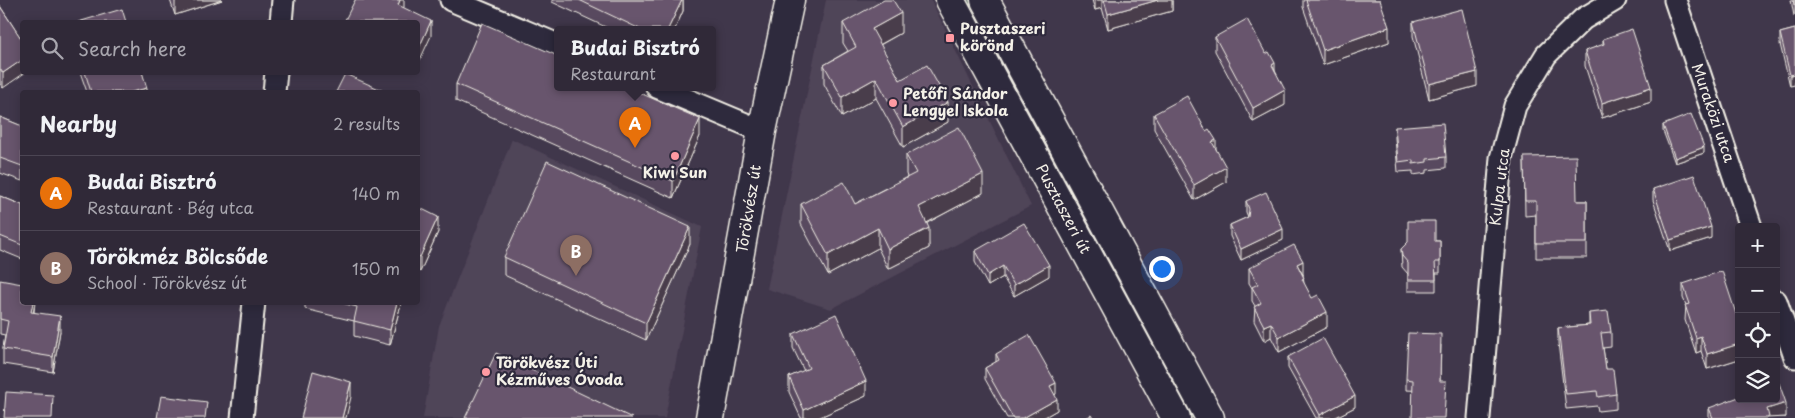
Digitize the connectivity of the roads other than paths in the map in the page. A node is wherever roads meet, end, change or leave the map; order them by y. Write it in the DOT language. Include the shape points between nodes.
graph roads {
  1 [pos="283,0"];
  2 [pos="450,0"];
  3 [pos="790,0"];
  4 [pos="950,0"];
  5 [pos="985,0"];
  6 [pos="1615,0"];
  7 [pos="1675,0"];
  8 [pos="281,20"];
  9 [pos="554,43"];
  10 [pos="276,75"];
  11 [pos="274,90"];
  12 [pos="667,91"];
  13 [pos="762,131"];
  14 [pos="1750,223"];
  15 [pos="254,305"];
  16 [pos="1780,313"];
  17 [pos="1795,357"];
  18 [pos="242,418"];
  19 [pos="710,418"];
  20 [pos="1176,418"];
  21 [pos="1210,418"];
  22 [pos="1479,418"];
  1 -- 8 [label="street"];
  2 -- 9 [label="street"];
  3 -- 13 [label="street, Törökvész út"];
  4 -- 20 [label="street, Pusztaszeri út"];
  5 -- 21 [label="street, Pusztaszeri út"];
  6 -- 22 [label="street, Kulpa utca" via="1583,19 1546,55 1515,106 1501,158"];
  7 -- 14 [label="street, Muraközi utca"];
  10 -- 11 [label="street"];
  12 -- 13 [label="street"];
  13 -- 19 [label="street, Törökvész út"];
  15 -- 18 [label="street"];
  16 -- 17 [label="street"];
}
